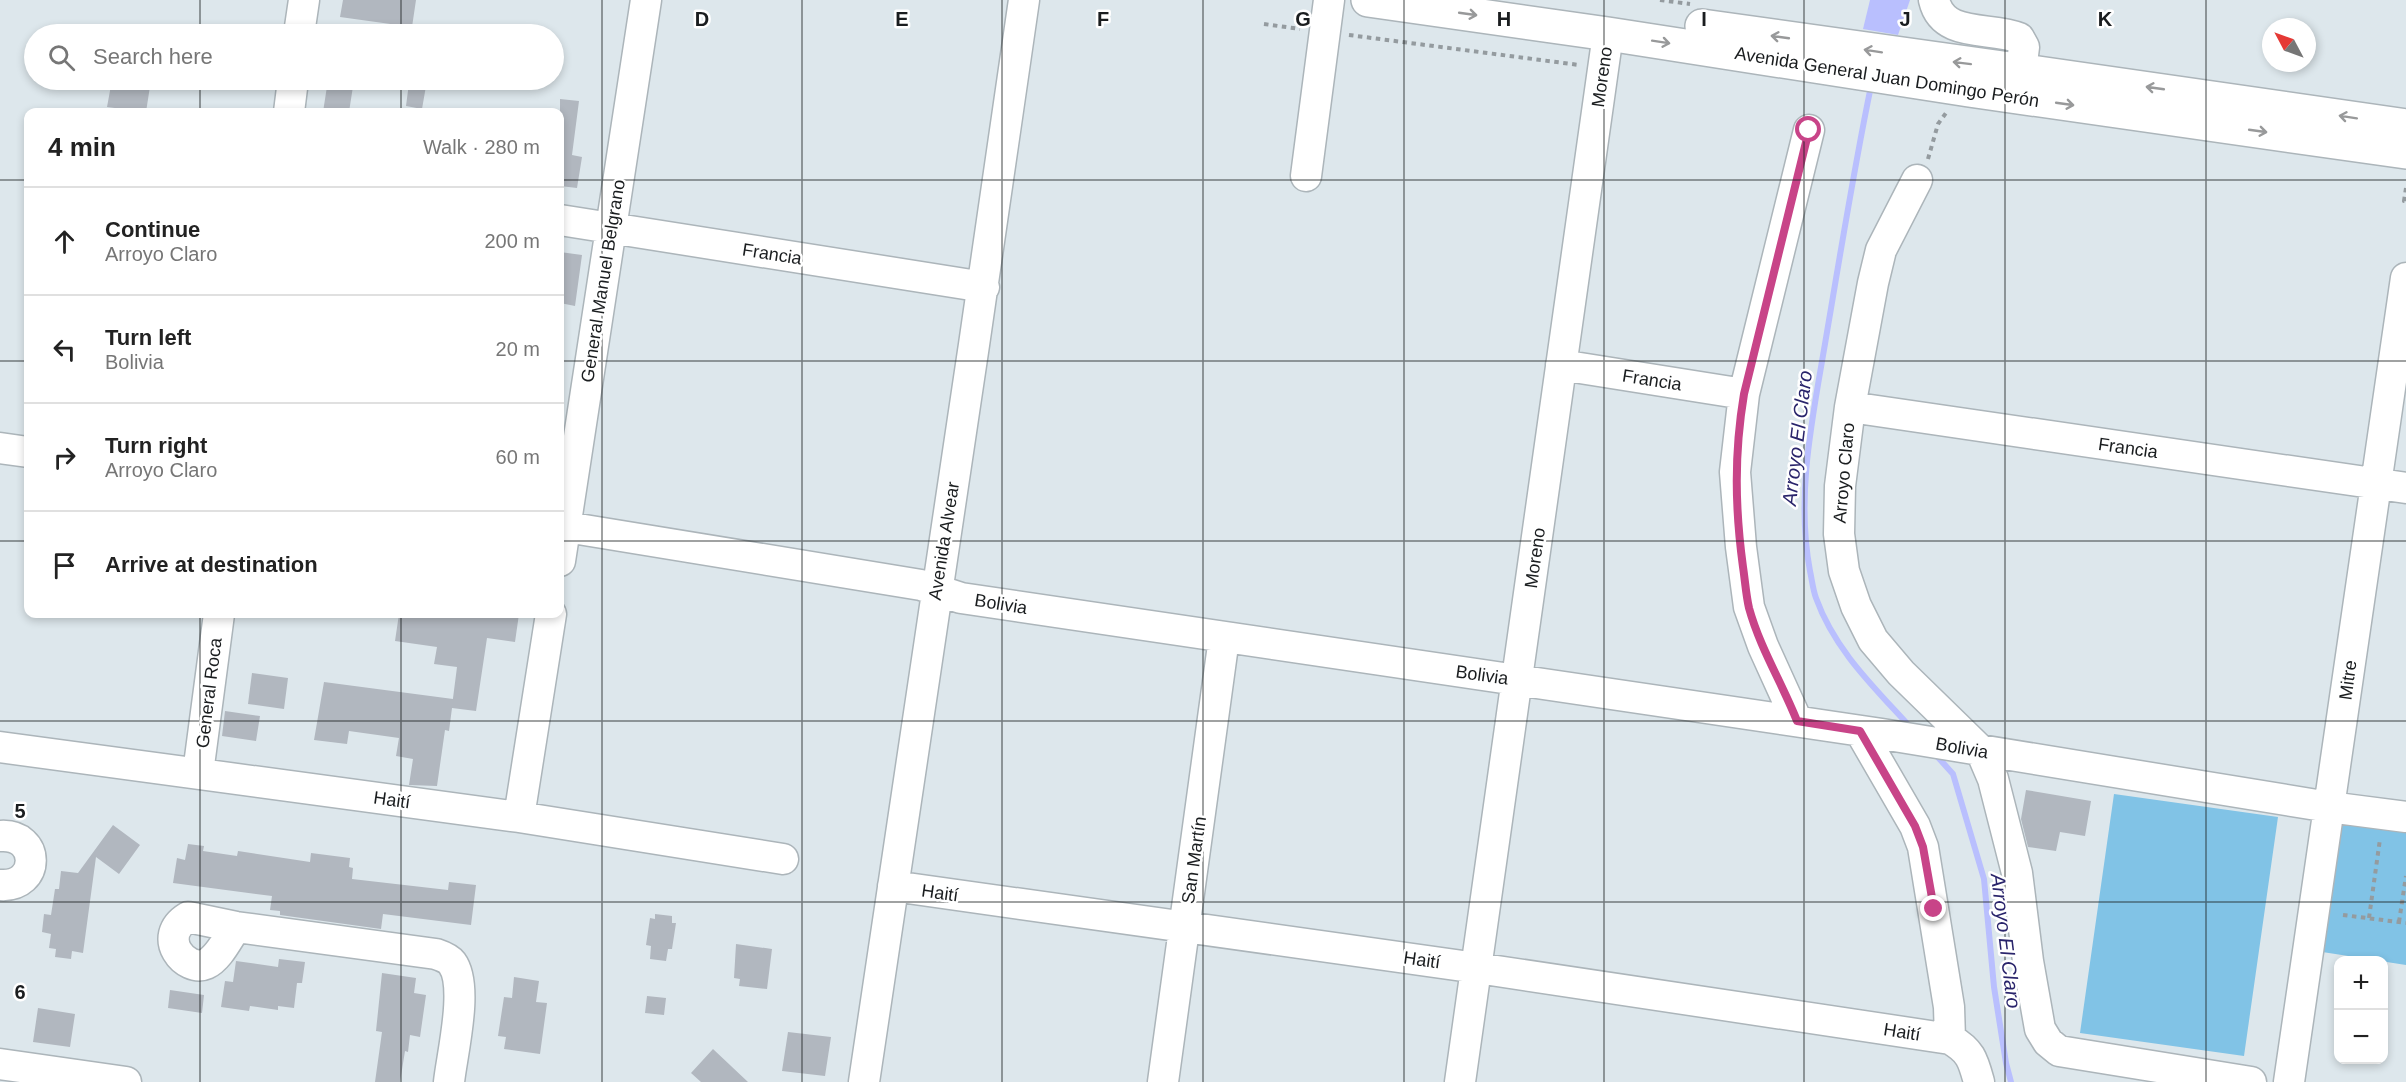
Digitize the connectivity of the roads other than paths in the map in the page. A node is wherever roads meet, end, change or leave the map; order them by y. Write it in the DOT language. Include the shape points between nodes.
graph roads {
  1 [pos="304,0"];
  2 [pos="646,0"];
  3 [pos="1024,0"];
  4 [pos="1329,0"];
  5 [pos="1368,0"];
  6 [pos="1519,0"];
  7 [pos="1934,0"];
  8 [pos="300,24"];
  9 [pos="1608,34"];
  10 [pos="1836,57"];
  11 [pos="1905,68"];
  12 [pos="2021,70"];
  13 [pos="292,90"];
  14 [pos="290,108"];
  15 [pos="2406,126"];
  16 [pos="1809,130"];
  17 [pos="2406,152"];
  18 [pos="1306,176"];
  19 [pos="1917,180"];
  20 [pos="564,221"];
  21 [pos="612,229"];
  22 [pos="2406,278"];
  23 [pos="984,287"];
  24 [pos="1561,365"];
  25 [pos="1744,394"];
  26 [pos="1850,407"];
  27 [pos="0,448"];
  28 [pos="24,451"];
  29 [pos="2376,484"];
  30 [pos="2406,488"];
  31 [pos="564,514"];
  32 [pos="564,526"];
  33 [pos="936,590"];
  34 [pos="218,618"];
  35 [pos="550,618"];
  36 [pos="1224,638"];
  37 [pos="1518,680"];
  38 [pos="1797,721"];
  39 [pos="1871,732"];
  40 [pos="0,747"];
  41 [pos="1971,750"];
  42 [pos="198,773"];
  43 [pos="2329,807"];
  44 [pos="519,817"];
  45 [pos="2406,817"];
  46 [pos="0,837"];
  47 [pos="783,859"];
  48 [pos="893,886"];
  49 [pos="0,888"];
  50 [pos="1185,926"];
  51 [pos="236,927"];
  52 [pos="1477,968"];
  53 [pos="1950,1039"];
  54 [pos="0,1064"];
  55 [pos="126,1082"];
  56 [pos="449,1082"];
  57 [pos="864,1082"];
  58 [pos="1163,1082"];
  59 [pos="1460,1082"];
  60 [pos="1979,1082"];
  61 [pos="2251,1082"];
  62 [pos="2289,1082"];
  1 -- 8 [label="street"];
  2 -- 21 [label="street, General Manuel Belgrano"];
  3 -- 23 [label="street, Avenida Alvear"];
  4 -- 18 [label="street"];
  5 -- 9 [label="main road, Avenida General Juan Domingo Perón, one-way"];
  10 -- 6 [label="main road, Avenida General Juan Domingo Perón, one-way"];
  7 -- 12 [label="street" via="1937,12 1946,20 1968,30 2019,38 2024,47"];
  9 -- 10 [label="main road, Avenida General Juan Domingo Perón, one-way"];
  9 -- 24 [label="street, Moreno"];
  10 -- 11 [label="main road, Avenida General Juan Domingo Perón"];
  12 -- 11 [label="main road, Avenida General Juan Domingo Perón, one-way"];
  11 -- 17 [label="main road, Avenida General Juan Domingo Perón, one-way"];
  15 -- 12 [label="main road, Avenida General Juan Domingo Perón, one-way"];
  13 -- 14 [label="street"];
  16 -- 25 [label="street"];
  19 -- 26 [label="street, Arroyo Claro" via="1881,250"];
  20 -- 21 [label="street, Francia"];
  21 -- 23 [label="street, Francia"];
  21 -- 31 [label="street, General Manuel Belgrano"];
  22 -- 29 [label="street, Mitre"];
  23 -- 33 [label="street, Avenida Alvear"];
  24 -- 25 [label="street, Francia"];
  24 -- 37 [label="street, Moreno"];
  25 -- 38 [label="street" via="1735,472 1749,607"];
  26 -- 29 [label="street, Francia"];
  26 -- 41 [label="street, Arroyo Claro" via="1840,486 1839,534 1844,571 1856,606 1873,640"];
  27 -- 28 [label="street"];
  29 -- 30 [label="street, Francia"];
  29 -- 43 [label="street, Mitre"];
  32 -- 33 [label="street, Bolivia"];
  33 -- 36 [label="street, Bolivia"];
  33 -- 48 [label="street, Avenida Alvear"];
  34 -- 42 [label="street, General Roca"];
  35 -- 44 [label="street"];
  36 -- 37 [label="street, Bolivia"];
  36 -- 50 [label="street, San Martín"];
  37 -- 38 [label="street, Bolivia"];
  37 -- 52 [label="street, Moreno"];
  38 -- 39 [label="street, Bolivia"];
  39 -- 41 [label="street, Bolivia"];
  39 -- 53 [label="street" via="1923,847 1949,1006"];
  40 -- 42 [label="street, Haití"];
  41 -- 43 [label="street, Bolivia"];
  41 -- 61 [label="street, Arroyo Claro" via="1993,779 2017,873 2040,1029 2048,1041 2059,1051"];
  42 -- 44 [label="street, Haití"];
  43 -- 45 [label="street, Bolivia"];
  43 -- 62 [label="street, Mitre"];
  44 -- 47 [label="street, Haití"];
  46 -- 49 [label="street" via="23,842 31,864 24,879"];
  48 -- 50 [label="street, Haití"];
  48 -- 57 [label="street, Avenida Alvear"];
  50 -- 52 [label="street, Haití"];
  50 -- 58 [label="street, San Martín"];
  51 -- 56 [label="street" via="436,954 451,961 458,974 459,999"];
  52 -- 53 [label="street, Haití"];
  52 -- 59 [label="street, Moreno"];
  53 -- 60 [label="street" via="1964,1047 1973,1060"];
  54 -- 55 [label="street"];
}
